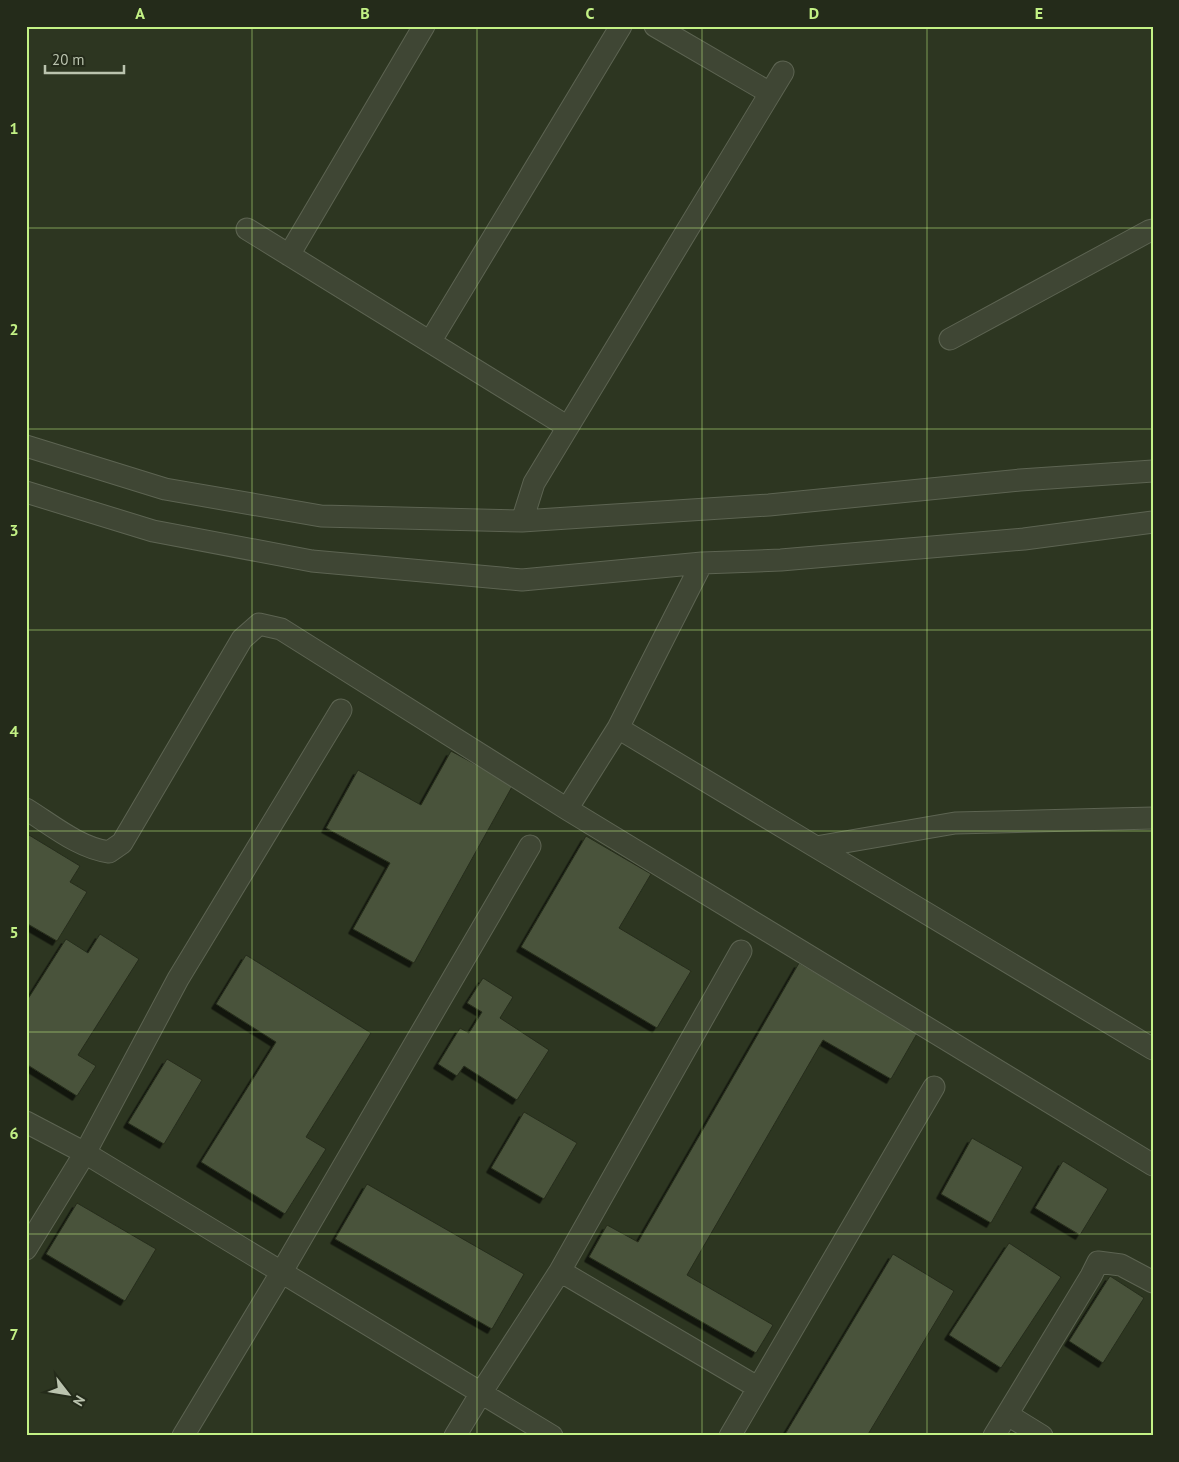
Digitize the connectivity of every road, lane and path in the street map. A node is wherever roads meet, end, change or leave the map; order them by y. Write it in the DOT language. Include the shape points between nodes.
graph roads {
  1 [pos="424,26"];
  2 [pos="621,26"];
  3 [pos="655,26"];
  4 [pos="783,72"];
  5 [pos="770,93"];
  6 [pos="247,229"];
  7 [pos="1152,230"];
  8 [pos="289,255"];
  9 [pos="950,339"];
  10 [pos="430,342"];
  11 [pos="568,427"];
  12 [pos="26,446"];
  13 [pos="1153,471"];
  14 [pos="26,492"];
  15 [pos="522,521"];
  16 [pos="1153,522"];
  17 [pos="702,564"];
  18 [pos="341,710"];
  19 [pos="618,728"];
  20 [pos="26,809"];
  21 [pos="567,810"];
  22 [pos="1153,818"];
  23 [pos="530,846"];
  24 [pos="816,847"];
  25 [pos="741,952"];
  26 [pos="1153,1049"];
  27 [pos="934,1087"];
  28 [pos="26,1122"];
  29 [pos="85,1153"];
  30 [pos="1153,1165"];
  31 [pos="26,1249"];
  32 [pos="560,1271"];
  33 [pos="281,1273"];
  34 [pos="1153,1282"];
  35 [pos="757,1387"];
  36 [pos="481,1393"];
  37 [pos="1008,1415"];
  38 [pos="183,1436"];
  39 [pos="455,1436"];
  40 [pos="552,1436"];
  41 [pos="730,1436"];
  42 [pos="994,1436"];
  43 [pos="1042,1436"];
  1 -- 8 [label="street"];
  2 -- 10 [label="street"];
  3 -- 5 [label="street"];
  4 -- 5 [label="street"];
  5 -- 11 [label="street"];
  6 -- 8 [label="street"];
  7 -- 9 [label="street"];
  8 -- 10 [label="street"];
  10 -- 11 [label="street"];
  11 -- 15 [label="street" via="534,483"];
  12 -- 15 [label="street" via="165,489 321,516"];
  13 -- 15 [label="street" via="1020,480 769,505"];
  14 -- 17 [label="street" via="153,531 312,561 522,580"];
  16 -- 17 [label="street" via="1024,539"];
  17 -- 19 [label="street"];
  18 -- 29 [label="street" via="178,978"];
  19 -- 21 [label="street"];
  19 -- 24 [label="street"];
  20 -- 21 [label="street" via="97,850 109,852 122,843 242,639 259,624 281,629"];
  21 -- 30 [label="street"];
  22 -- 24 [label="street" via="955,823"];
  23 -- 33 [label="street"];
  24 -- 26 [label="street"];
  25 -- 32 [label="street"];
  27 -- 35 [label="street"];
  28 -- 29 [label="street"];
  29 -- 31 [label="street"];
  29 -- 33 [label="street"];
  32 -- 35 [label="street"];
  32 -- 36 [label="street"];
  33 -- 36 [label="street"];
  33 -- 38 [label="street"];
  34 -- 37 [label="street" via="1121,1265 1098,1262"];
  35 -- 41 [label="street"];
  36 -- 39 [label="street"];
  36 -- 40 [label="street"];
  37 -- 42 [label="street"];
  37 -- 43 [label="street"];
}
